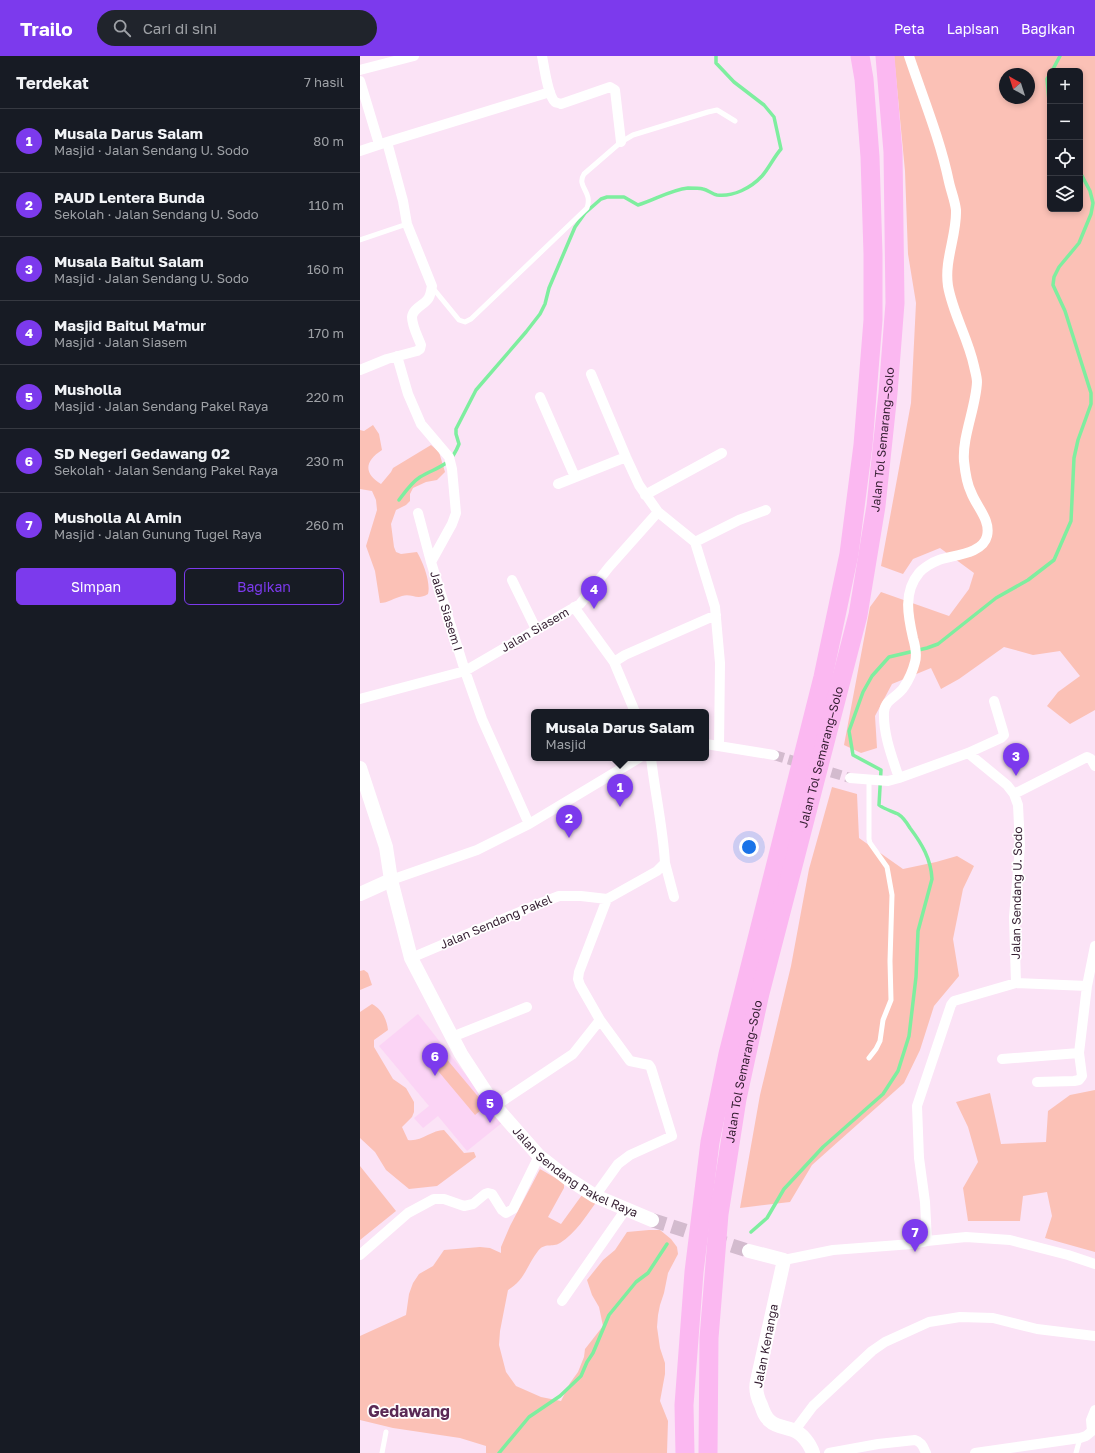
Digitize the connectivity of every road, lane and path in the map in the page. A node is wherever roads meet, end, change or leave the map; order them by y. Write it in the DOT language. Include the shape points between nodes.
graph roads {
  1 [pos="414,56"];
  2 [pos="542,56"];
  3 [pos="860,56"];
  4 [pos="885,56"];
  5 [pos="909,56"];
  6 [pos="400,58"];
  7 [pos="360,70"];
  8 [pos="360,81"];
  9 [pos="550,92"];
  10 [pos="735,122"];
  11 [pos="621,142"];
  12 [pos="383,143"];
  13 [pos="360,151"];
  14 [pos="407,224"];
  15 [pos="360,240"];
  16 [pos="432,286"];
  17 [pos="398,356"];
  18 [pos="360,370"];
  19 [pos="591,374"];
  20 [pos="540,397"];
  21 [pos="722,453"];
  22 [pos="626,457"];
  23 [pos="575,477"];
  24 [pos="558,484"];
  25 [pos="645,495"];
  26 [pos="766,510"];
  27 [pos="658,512"];
  28 [pos="418,513"];
  29 [pos="695,542"];
  30 [pos="430,562"];
  31 [pos="512,580"];
  32 [pos="574,607"];
  33 [pos="716,615"];
  34 [pos="536,629"];
  35 [pos="614,662"];
  36 [pos="465,671"];
  37 [pos="360,699"];
  38 [pos="994,701"];
  39 [pos="633,709"];
  40 [pos="709,744"];
  41 [pos="719,746"];
  42 [pos="968,753"];
  43 [pos="774,755"];
  44 [pos="634,761"];
  45 [pos="650,761"];
  46 [pos="1095,766"];
  47 [pos="360,768"];
  48 [pos="850,778"];
  49 [pos="899,778"];
  50 [pos="872,780"];
  51 [pos="1014,794"];
  52 [pos="529,824"];
  53 [pos="665,863"];
  54 [pos="392,880"];
  55 [pos="360,894"];
  56 [pos="674,897"];
  57 [pos="607,899"];
  58 [pos="1095,946"];
  59 [pos="411,958"];
  60 [pos="1016,983"];
  61 [pos="1087,986"];
  62 [pos="527,1007"];
  63 [pos="600,1020"];
  64 [pos="452,1037"];
  65 [pos="1079,1053"];
  66 [pos="868,1058"];
  67 [pos="1002,1059"];
  68 [pos="1037,1082"];
  69 [pos="495,1106"];
  70 [pos="539,1156"];
  71 [pos="596,1196"];
  72 [pos="626,1209"];
  73 [pos="652,1220"];
  74 [pos="927,1241"];
  75 [pos="749,1252"];
  76 [pos="360,1255"];
  77 [pos="784,1260"];
  78 [pos="1095,1264"];
  79 [pos="562,1301"];
  80 [pos="1095,1336"];
  81 [pos="1095,1410"];
  82 [pos="795,1430"];
  83 [pos="1093,1431"];
  84 [pos="386,1432"];
  85 [pos="1080,1438"];
  86 [pos="382,1453"];
  87 [pos="685,1453"];
  88 [pos="708,1453"];
  89 [pos="813,1453"];
  90 [pos="829,1453"];
  91 [pos="926,1453"];
  92 [pos="975,1453"];
  93 [pos="1076,1453"];
  1 -- 6 [label="street"];
  2 -- 9 [label="street"];
  3 -- 87 [label="highway, Jalan Tol Semarang–Solo" via="870,157 873,254 873,320 863,445 849,554 823,677 728,1054 710,1142 694,1272 684,1405"];
  4 -- 88 [label="highway, Jalan Tol Semarang–Solo" via="893,152 895,302 876,506 858,615 760,993 735,1107 719,1214 709,1338"];
  5 -- 49 [label="street" via="945,163 956,209 948,265 948,284 954,309 972,355 977,380 964,460 969,490 987,522 988,535 978,549 937,560 920,572 910,588 908,600 916,661 903,689 889,699 884,709 890,753"];
  6 -- 7 [label="street"];
  8 -- 12 [label="street"];
  9 -- 11 [label="street" via="552,98 561,104 612,88"];
  9 -- 12 [label="street"];
  10 -- 11 [label="lane" via="717,110 633,135"];
  11 -- 16 [label="lane" via="584,174 582,183 589,201 586,208 471,319 465,322 459,320"];
  12 -- 13 [label="street"];
  12 -- 14 [label="street" via="404,201"];
  14 -- 15 [label="lane"];
  14 -- 16 [label="street"];
  16 -- 17 [label="street" via="428,300 412,315 420,349"];
  17 -- 18 [label="street"];
  17 -- 30 [label="street, Jalan Siasem I" via="408,394 421,424 449,457 452,469 456,512"];
  19 -- 22 [label="street"];
  20 -- 23 [label="street"];
  21 -- 25 [label="street"];
  22 -- 23 [label="street"];
  22 -- 25 [label="street"];
  23 -- 24 [label="street"];
  25 -- 27 [label="street"];
  26 -- 29 [label="street"];
  27 -- 29 [label="street"];
  27 -- 32 [label="street, Jalan Siasem" via="580,604"];
  28 -- 30 [label="street"];
  29 -- 33 [label="street"];
  30 -- 36 [label="street, Jalan Siasem I"];
  31 -- 34 [label="street"];
  32 -- 34 [label="street, Jalan Siasem"];
  32 -- 35 [label="street"];
  33 -- 35 [label="street"];
  33 -- 41 [label="street" via="720,663"];
  34 -- 36 [label="street, Jalan Siasem"];
  35 -- 39 [label="street"];
  36 -- 37 [label="street, Jalan Siasem"];
  36 -- 52 [label="street, Jalan Siasem I" via="482,719"];
  38 -- 42 [label="street" via="1004,735"];
  40 -- 41 [label="street"];
  41 -- 43 [label="street"];
  42 -- 49 [label="street"];
  42 -- 51 [label="street" via="1007,785"];
  44 -- 52 [label="street"];
  45 -- 53 [label="street" via="664,838"];
  46 -- 51 [label="street" via="1087,757"];
  47 -- 54 [label="street, Jalan Sendang Pakel Raya" via="386,847"];
  48 -- 50 [label="street"];
  49 -- 50 [label="street" via="888,781"];
  50 -- 66 [label="lane" via="869,839 887,867 892,895 891,1000 883,1020 880,1041"];
  51 -- 60 [label="street, Jalan Sendang U. Sodo" via="1018,805 1020,846 1014,917"];
  52 -- 54 [label="street" via="477,850"];
  53 -- 56 [label="street"];
  53 -- 57 [label="street" via="657,871"];
  54 -- 55 [label="street"];
  54 -- 59 [label="street, Jalan Sendang Pakel Raya"];
  57 -- 59 [label="street, Jalan Sendang Pakel" via="559,896"];
  57 -- 63 [label="street" via="578,979"];
  58 -- 61 [label="street"];
  59 -- 64 [label="street, Jalan Sendang Pakel Raya"];
  60 -- 61 [label="street"];
  60 -- 74 [label="street" via="956,1000 951,1005 917,1106"];
  61 -- 65 [label="street"];
  62 -- 64 [label="street"];
  63 -- 69 [label="street" via="573,1054"];
  63 -- 71 [label="street" via="630,1061 652,1068 672,1136 630,1155 618,1164"];
  64 -- 69 [label="street, Jalan Sendang Pakel Raya" via="460,1054"];
  65 -- 67 [label="street"];
  65 -- 68 [label="street" via="1082,1076 1079,1080"];
  69 -- 70 [label="street, Jalan Sendang Pakel Raya"];
  70 -- 71 [label="street, Jalan Sendang Pakel Raya"];
  70 -- 76 [label="street" via="510,1212 502,1210 492,1194 488,1193 473,1204 464,1206 444,1198 434,1199 408,1213"];
  71 -- 72 [label="street, Jalan Sendang Pakel Raya"];
  72 -- 73 [label="street, Jalan Sendang Pakel Raya"];
  72 -- 79 [label="street"];
  74 -- 77 [label="street" via="833,1250"];
  74 -- 78 [label="street" via="966,1237 1010,1240"];
  75 -- 77 [label="street"];
  77 -- 82 [label="street, Jalan Kenanga" via="756,1388 764,1413 770,1422"];
  80 -- 82 [label="street" via="1037,1329 993,1318 960,1317 929,1322 885,1342 872,1351 813,1406"];
  81 -- 83 [label="street" via="1091,1420"];
  82 -- 89 [label="street, Jalan Kenanga" via="810,1445"];
  83 -- 85 [label="street"];
  84 -- 86 [label="lane"];
  85 -- 92 [label="street"];
  85 -- 93 [label="lane"];
  90 -- 91 [label="street" via="916,1440"];
}
